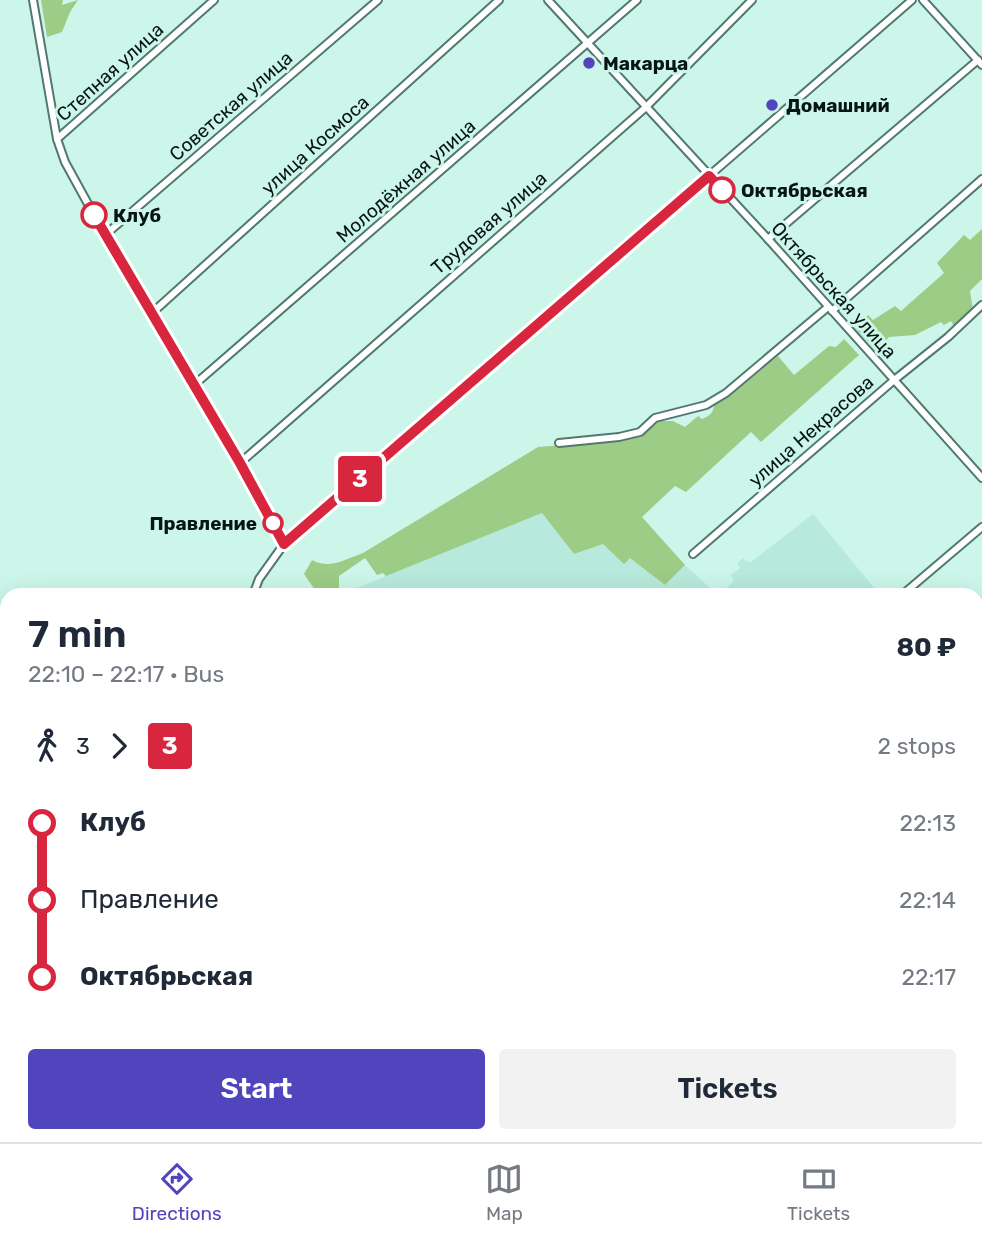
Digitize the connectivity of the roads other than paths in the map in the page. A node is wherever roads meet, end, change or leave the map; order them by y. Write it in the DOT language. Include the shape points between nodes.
graph roads {
  1 [pos="33,0"];
  2 [pos="214,0"];
  3 [pos="378,0"];
  4 [pos="499,0"];
  5 [pos="548,0"];
  6 [pos="638,0"];
  7 [pos="752,0"];
  8 [pos="912,0"];
  9 [pos="923,0"];
  10 [pos="587,44"];
  11 [pos="980,62"];
  12 [pos="645,108"];
  13 [pos="57,139"];
  14 [pos="709,176"];
  15 [pos="982,179"];
  16 [pos="105,235"];
  17 [pos="768,239"];
  18 [pos="982,305"];
  19 [pos="830,309"];
  20 [pos="152,313"];
  21 [pos="893,381"];
  22 [pos="194,385"];
  23 [pos="559,443"];
  24 [pos="240,463"];
  25 [pos="982,478"];
  26 [pos="982,527"];
  27 [pos="284,544"];
  28 [pos="693,554"];
  29 [pos="256,588"];
  30 [pos="910,588"];
  1 -- 13 [label="street"];
  2 -- 13 [label="street, Степная улица"];
  3 -- 16 [label="street, Советская улица"];
  4 -- 20 [label="street, улица Космоса"];
  5 -- 10 [label="street, Октябрьская улица"];
  6 -- 10 [label="street, Молодёжная улица"];
  7 -- 12 [label="street, Трудовая улица"];
  8 -- 14 [label="street"];
  9 -- 11 [label="street"];
  10 -- 12 [label="street, Октябрьская улица"];
  10 -- 22 [label="street, Молодёжная улица"];
  11 -- 17 [label="street"];
  12 -- 14 [label="street, Октябрьская улица"];
  12 -- 24 [label="street, Трудовая улица"];
  13 -- 16 [label="street"];
  14 -- 17 [label="street, Октябрьская улица"];
  14 -- 27 [label="street"];
  15 -- 19 [label="street"];
  16 -- 20 [label="street"];
  17 -- 19 [label="street, Октябрьская улица"];
  18 -- 21 [label="street, улица Некрасова"];
  19 -- 21 [label="street, Октябрьская улица"];
  19 -- 23 [label="street" via="706,405 655,418 640,432 619,438"];
  20 -- 22 [label="street"];
  21 -- 25 [label="street, Октябрьская улица"];
  21 -- 28 [label="street, улица Некрасова"];
  22 -- 24 [label="street"];
  24 -- 27 [label="street"];
  26 -- 30 [label="street"];
  27 -- 29 [label="street"];
}
